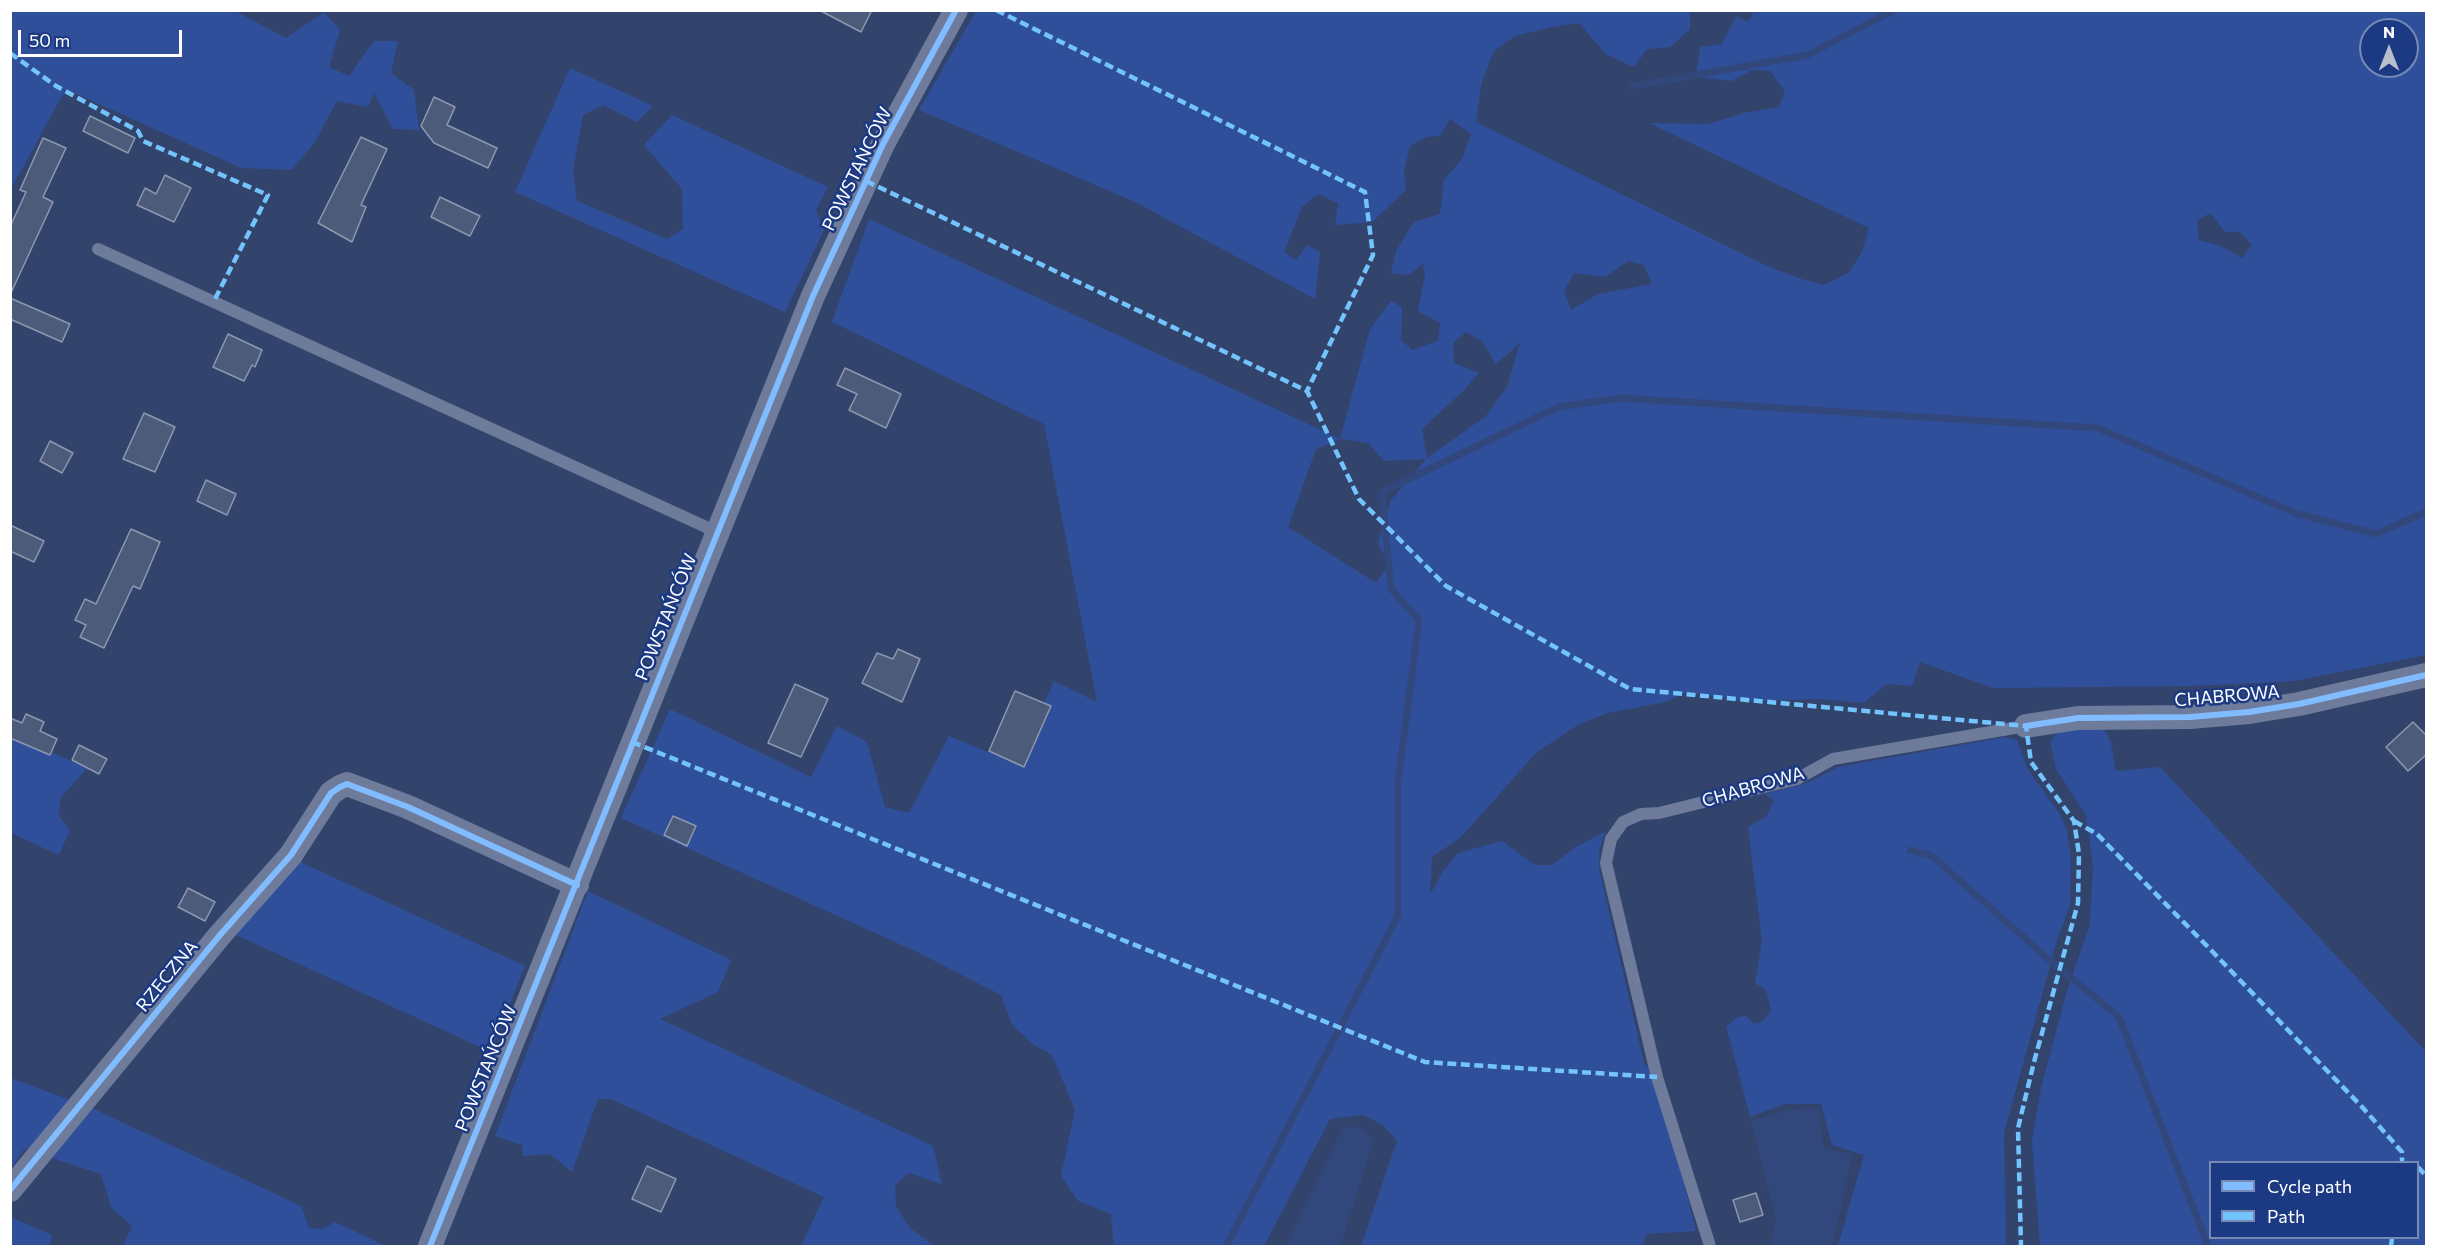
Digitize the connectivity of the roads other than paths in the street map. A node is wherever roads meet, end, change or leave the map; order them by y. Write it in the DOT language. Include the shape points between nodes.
graph roads {
  1 [pos="956,10"];
  2 [pos="98,249"];
  3 [pos="717,532"];
  4 [pos="2427,675"];
  5 [pos="2026,726"];
  6 [pos="577,885"];
  7 [pos="10,1190"];
  8 [pos="430,1246"];
  9 [pos="1710,1246"];
  1 -- 3 [label="street, POWSTAŃCÓW" via="884,144 818,285"];
  2 -- 3 [label="lane"];
  3 -- 6 [label="street, POWSTAŃCÓW"];
  4 -- 5 [label="street, CHABROWA" via="2249,712 2078,718"];
  5 -- 9 [label="lane, CHABROWA" via="1833,759 1797,779 1641,814 1623,822 1611,839 1606,863 1657,1077"];
  6 -- 7 [label="street, RZECZNA" via="408,807 347,784 331,794 291,855"];
  6 -- 8 [label="street, POWSTAŃCÓW"];
}
